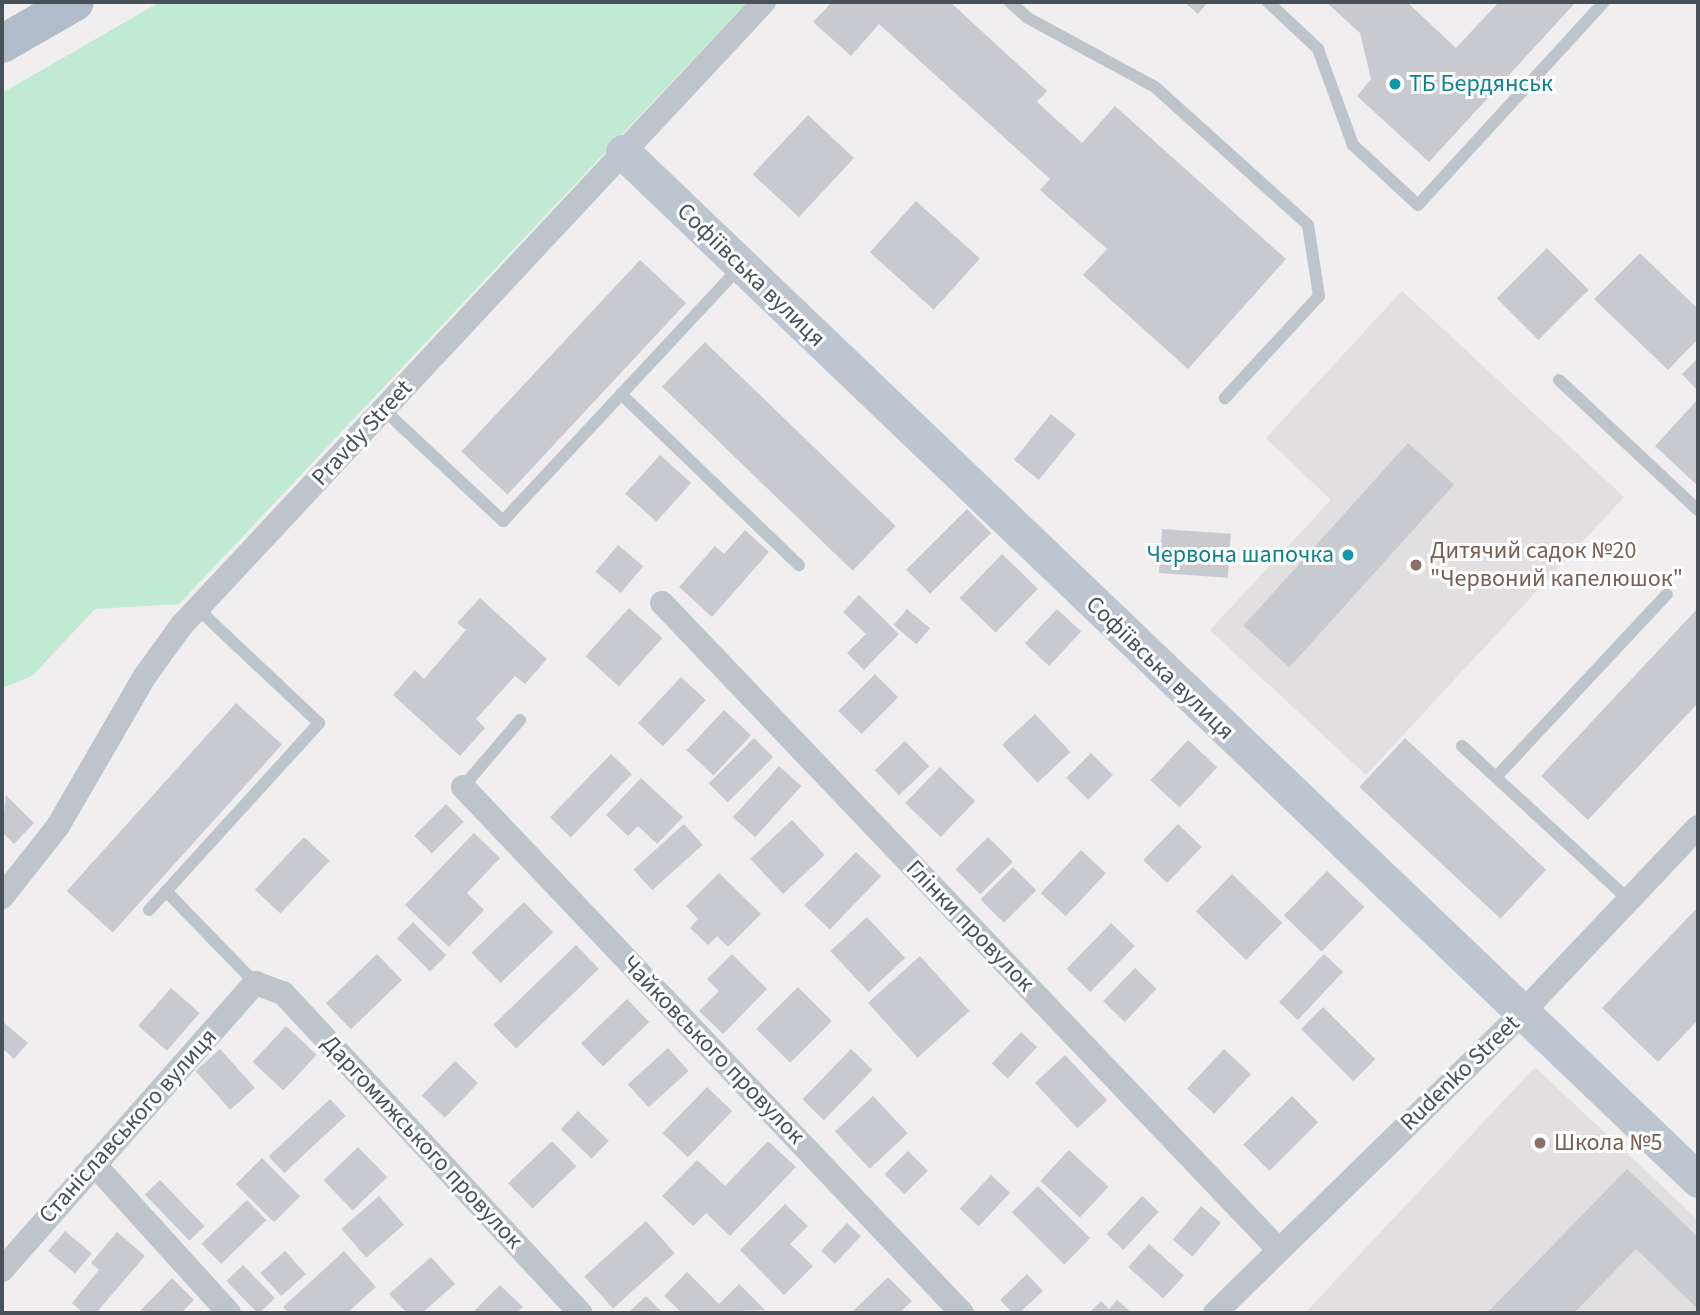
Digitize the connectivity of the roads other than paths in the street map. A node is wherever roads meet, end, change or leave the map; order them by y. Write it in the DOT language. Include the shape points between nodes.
graph roads {
  1 [pos="75,2"];
  2 [pos="764,2"];
  3 [pos="1010,2"];
  4 [pos="1268,2"];
  5 [pos="1604,2"];
  6 [pos="2,44"];
  7 [pos="623,152"];
  8 [pos="741,266"];
  9 [pos="1559,380"];
  10 [pos="621,394"];
  11 [pos="1225,398"];
  12 [pos="384,410"];
  13 [pos="1698,510"];
  14 [pos="799,565"];
  15 [pos="1667,594"];
  16 [pos="662,603"];
  17 [pos="198,609"];
  18 [pos="520,720"];
  19 [pos="1462,746"];
  20 [pos="1496,777"];
  21 [pos="463,787"];
  22 [pos="1698,827"];
  23 [pos="166,891"];
  24 [pos="2,897"];
  25 [pos="1629,900"];
  26 [pos="149,909"];
  27 [pos="255,983"];
  28 [pos="1521,1013"];
  29 [pos="94,1164"];
  30 [pos="1698,1180"];
  31 [pos="1278,1249"];
  32 [pos="2,1270"];
  33 [pos="229,1313"];
  34 [pos="580,1313"];
  35 [pos="962,1313"];
  36 [pos="1215,1313"];
  1 -- 6 [label="main road"];
  2 -- 7 [label="street, Pravdy Street"];
  3 -- 11 [label="lane" via="1028,19 1155,87 1308,225 1319,296"];
  4 -- 5 [label="lane" via="1318,49 1353,145 1418,205"];
  7 -- 8 [label="street, Софіївська вулиця"];
  7 -- 12 [label="street, Pravdy Street"];
  8 -- 10 [label="lane"];
  8 -- 28 [label="street, Софіївська вулиця"];
  9 -- 13 [label="lane"];
  10 -- 12 [label="lane" via="503,521"];
  10 -- 14 [label="lane"];
  12 -- 17 [label="street, Pravdy Street"];
  15 -- 20 [label="lane"];
  16 -- 31 [label="street, Глінки провулок"];
  17 -- 23 [label="lane" via="319,723"];
  17 -- 24 [label="street, Pravdy Street" via="145,676 58,826"];
  18 -- 21 [label="lane"];
  19 -- 20 [label="lane"];
  20 -- 25 [label="lane"];
  21 -- 35 [label="street, Чайковського провулок"];
  22 -- 25 [label="street, Rudenko Street"];
  23 -- 26 [label="lane"];
  23 -- 27 [label="lane"];
  25 -- 28 [label="street, Rudenko Street"];
  27 -- 29 [label="street, Станіславського вулиця"];
  27 -- 34 [label="street, Даргомижського провулок" via="283,993"];
  28 -- 30 [label="street, Софіївська вулиця"];
  28 -- 31 [label="street, Rudenko Street"];
  29 -- 32 [label="street, Станіславського вулиця"];
  29 -- 33 [label="street"];
  31 -- 36 [label="street, Rudenko Street"];
}
